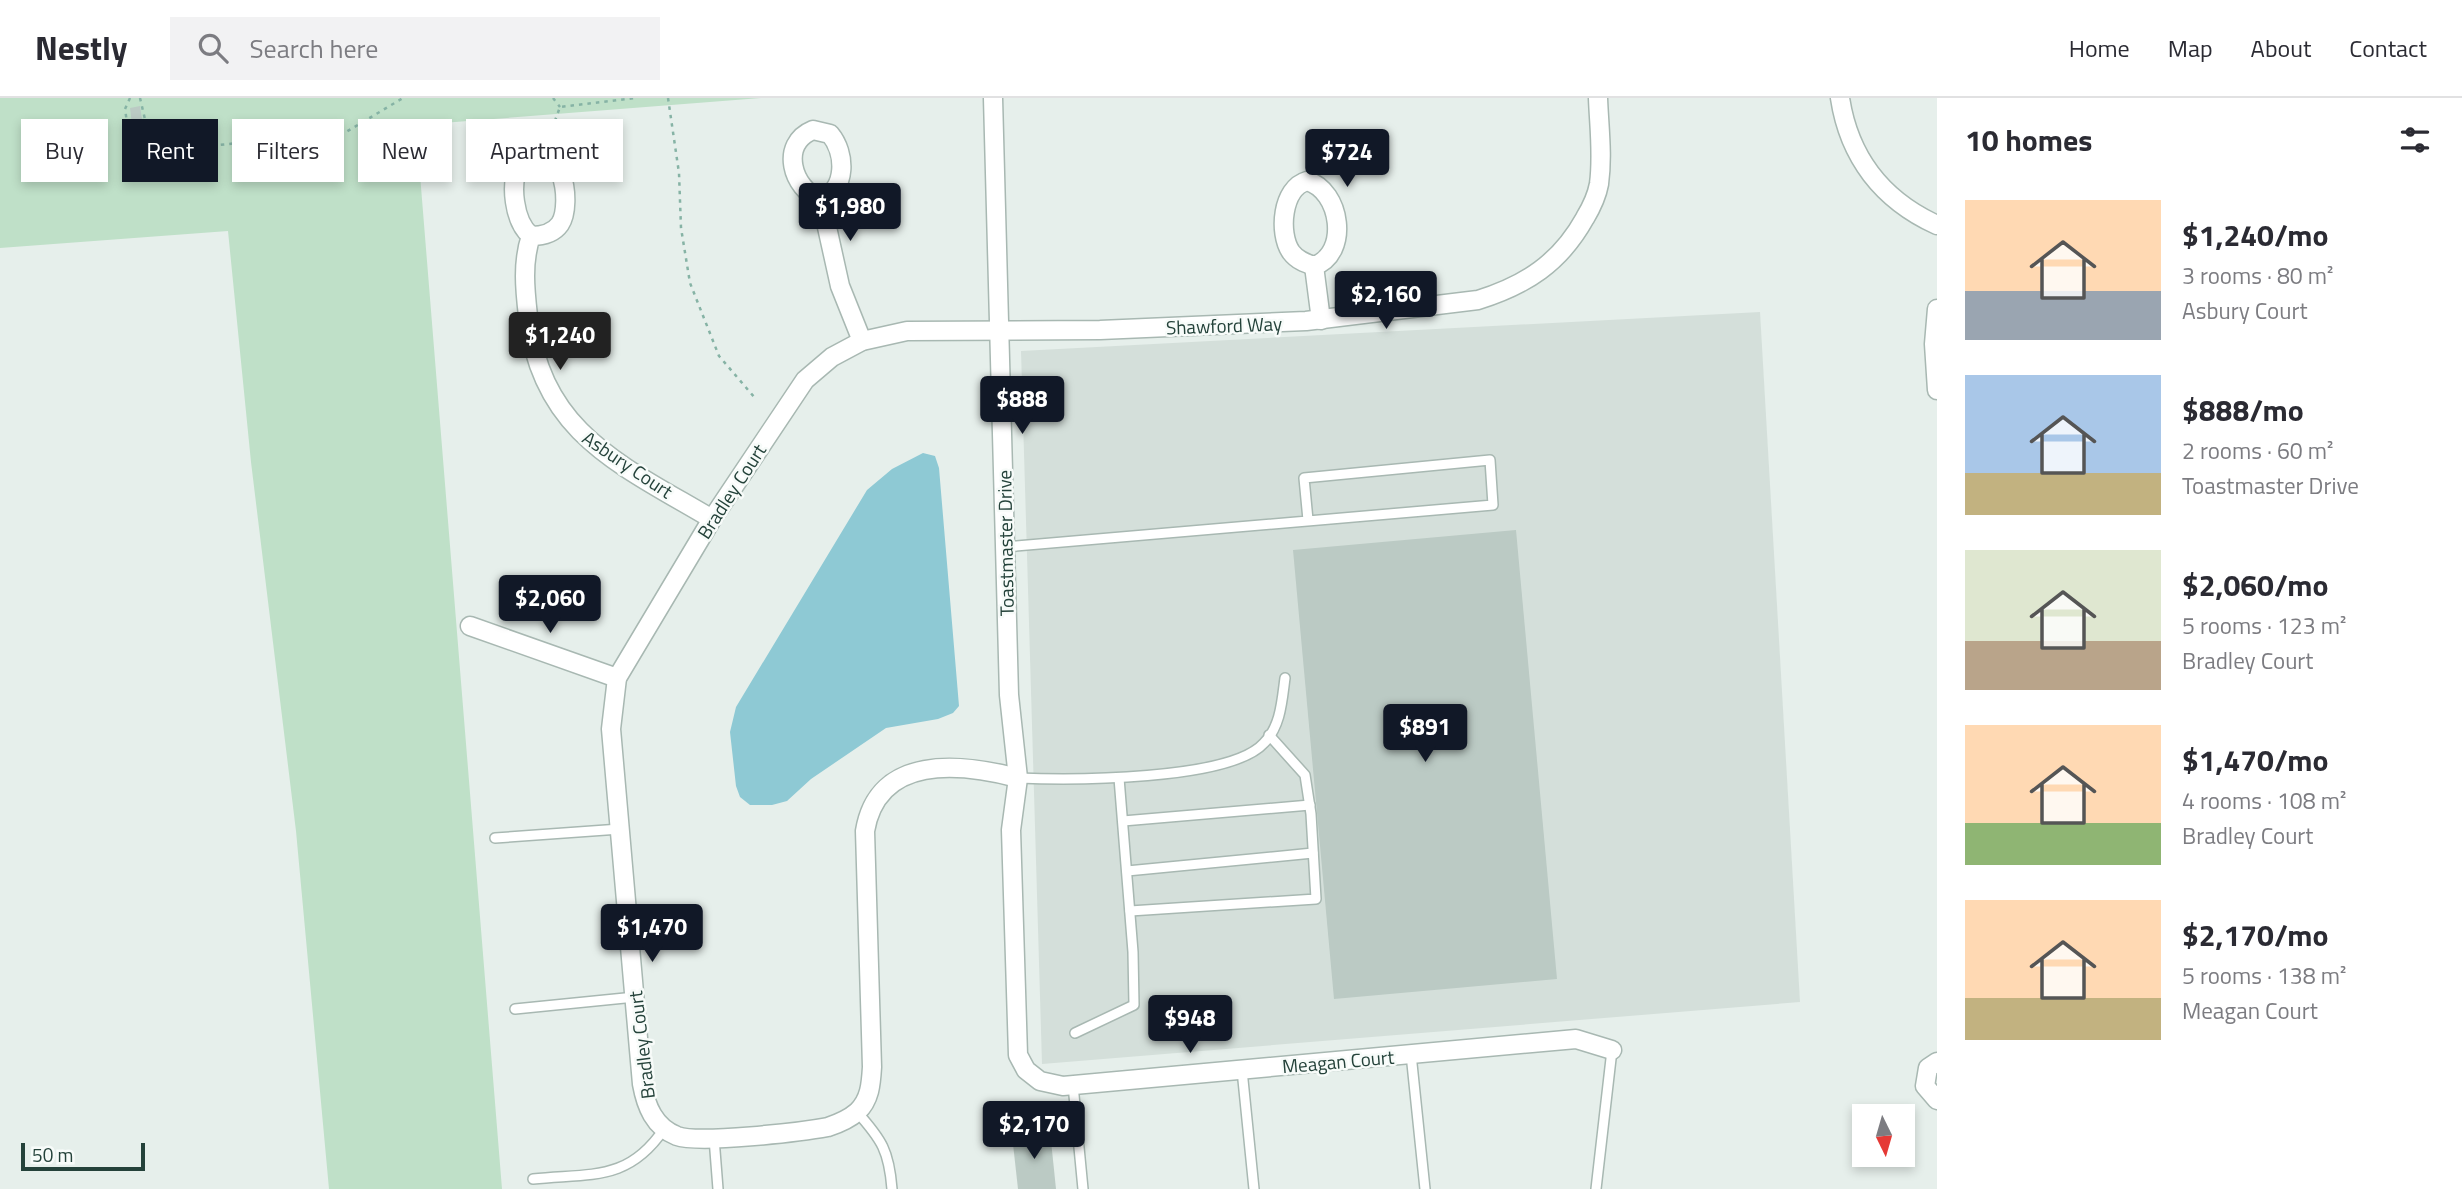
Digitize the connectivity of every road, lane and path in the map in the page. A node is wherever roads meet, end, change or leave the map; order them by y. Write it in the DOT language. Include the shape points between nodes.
graph roads {
  1 [pos="130,98"];
  2 [pos="140,98"];
  3 [pos="403,98"];
  4 [pos="553,98"];
  5 [pos="635,98"];
  6 [pos="668,98"];
  7 [pos="993,98"];
  8 [pos="1598,98"];
  9 [pos="1840,98"];
  10 [pos="560,107"];
  11 [pos="126,119"];
  12 [pos="144,119"];
  13 [pos="556,119"];
  14 [pos="218,145"];
  15 [pos="821,200"];
  16 [pos="1937,225"];
  17 [pos="531,236"];
  18 [pos="1314,266"];
  19 [pos="1937,309"];
  20 [pos="1321,320"];
  21 [pos="1000,331"];
  22 [pos="862,341"];
  23 [pos="1937,390"];
  24 [pos="755,398"];
  25 [pos="712,519"];
  26 [pos="1308,520"];
  27 [pos="1005,547"];
  28 [pos="470,626"];
  29 [pos="617,678"];
  30 [pos="1285,678"];
  31 [pos="1269,735"];
  32 [pos="1018,778"];
  33 [pos="1119,778"];
  34 [pos="1310,804"];
  35 [pos="1123,821"];
  36 [pos="620,829"];
  37 [pos="495,838"];
  38 [pos="1313,853"];
  39 [pos="1126,871"];
  40 [pos="1130,911"];
  41 [pos="635,998"];
  42 [pos="515,1009"];
  43 [pos="1075,1033"];
  44 [pos="1612,1050"];
  45 [pos="1411,1054"];
  46 [pos="1937,1062"];
  47 [pos="1242,1070"];
  48 [pos="1073,1085"];
  49 [pos="1937,1100"];
  50 [pos="857,1112"];
  51 [pos="664,1129"];
  52 [pos="713,1137"];
  53 [pos="533,1179"];
  54 [pos="718,1189"];
  55 [pos="892,1189"];
  56 [pos="1083,1189"];
  57 [pos="1254,1189"];
  58 [pos="1425,1189"];
  59 [pos="1596,1189"];
  1 -- 11 [label="path"];
  2 -- 12 [label="path"];
  3 -- 14 [label="path" via="346,132"];
  4 -- 10 [label="path"];
  5 -- 10 [label="path"];
  6 -- 24 [label="path" via="690,283 719,356"];
  7 -- 21 [label="street, Toastmaster Drive"];
  8 -- 20 [label="street, Shawford Way" via="1602,161 1598,187 1577,232 1545,270 1519,286 1478,300"];
  9 -- 16 [label="street" via="1847,132 1865,167 1900,205"];
  10 -- 13 [label="path"];
  15 -- 22 [label="street" via="841,286"];
  17 -- 25 [label="street, Asbury Court" via="525,281 530,341 553,400 594,445"];
  18 -- 18 [label="street" via="1331,255 1336,244 1335,218 1325,189 1307,181 1290,191 1285,204 1287,237 1290,250 1301,262"];
  18 -- 20 [label="street"];
  19 -- 23 [label="street"];
  20 -- 21 [label="street, Shawford Way"];
  21 -- 22 [label="street, Bradley Court" via="907,331"];
  21 -- 27 [label="street, Toastmaster Drive"];
  22 -- 25 [label="street, Bradley Court" via="832,357 805,380"];
  25 -- 29 [label="street, Bradley Court"];
  26 -- 26 [label="lane" via="1493,505 1490,460 1304,478"];
  26 -- 27 [label="lane"];
  27 -- 32 [label="street, Toastmaster Drive" via="1009,695"];
  28 -- 29 [label="street"];
  29 -- 36 [label="street, Bradley Court" via="611,717"];
  30 -- 31 [label="lane" via="1279,719"];
  31 -- 33 [label="lane" via="1264,744 1233,762"];
  31 -- 34 [label="lane" via="1305,775"];
  32 -- 33 [label="lane"];
  32 -- 48 [label="street, Meagan Court" via="1011,830 1018,1055 1026,1070 1040,1081"];
  32 -- 50 [label="street" via="983,768 919,771 895,779 874,801 865,831 872,1067 870,1090"];
  33 -- 35 [label="lane"];
  34 -- 35 [label="lane"];
  34 -- 38 [label="lane"];
  35 -- 39 [label="lane"];
  36 -- 37 [label="lane"];
  36 -- 41 [label="street, Bradley Court"];
  38 -- 39 [label="lane"];
  38 -- 40 [label="lane" via="1316,899"];
  39 -- 40 [label="lane"];
  40 -- 43 [label="lane" via="1134,1005"];
  41 -- 42 [label="lane"];
  41 -- 51 [label="street, Bradley Court" via="645,1099"];
  44 -- 45 [label="street, Meagan Court" via="1576,1039"];
  44 -- 59 [label="lane"];
  45 -- 47 [label="street, Meagan Court"];
  45 -- 58 [label="lane"];
  46 -- 49 [label="street" via="1928,1068 1925,1086"];
  47 -- 48 [label="street, Meagan Court"];
  47 -- 57 [label="lane"];
  48 -- 56 [label="lane"];
  50 -- 52 [label="street" via="832,1126"];
  50 -- 55 [label="lane" via="884,1145"];
  51 -- 52 [label="street" via="678,1136"];
  51 -- 53 [label="lane" via="642,1156 621,1169"];
  52 -- 54 [label="lane"];
}
